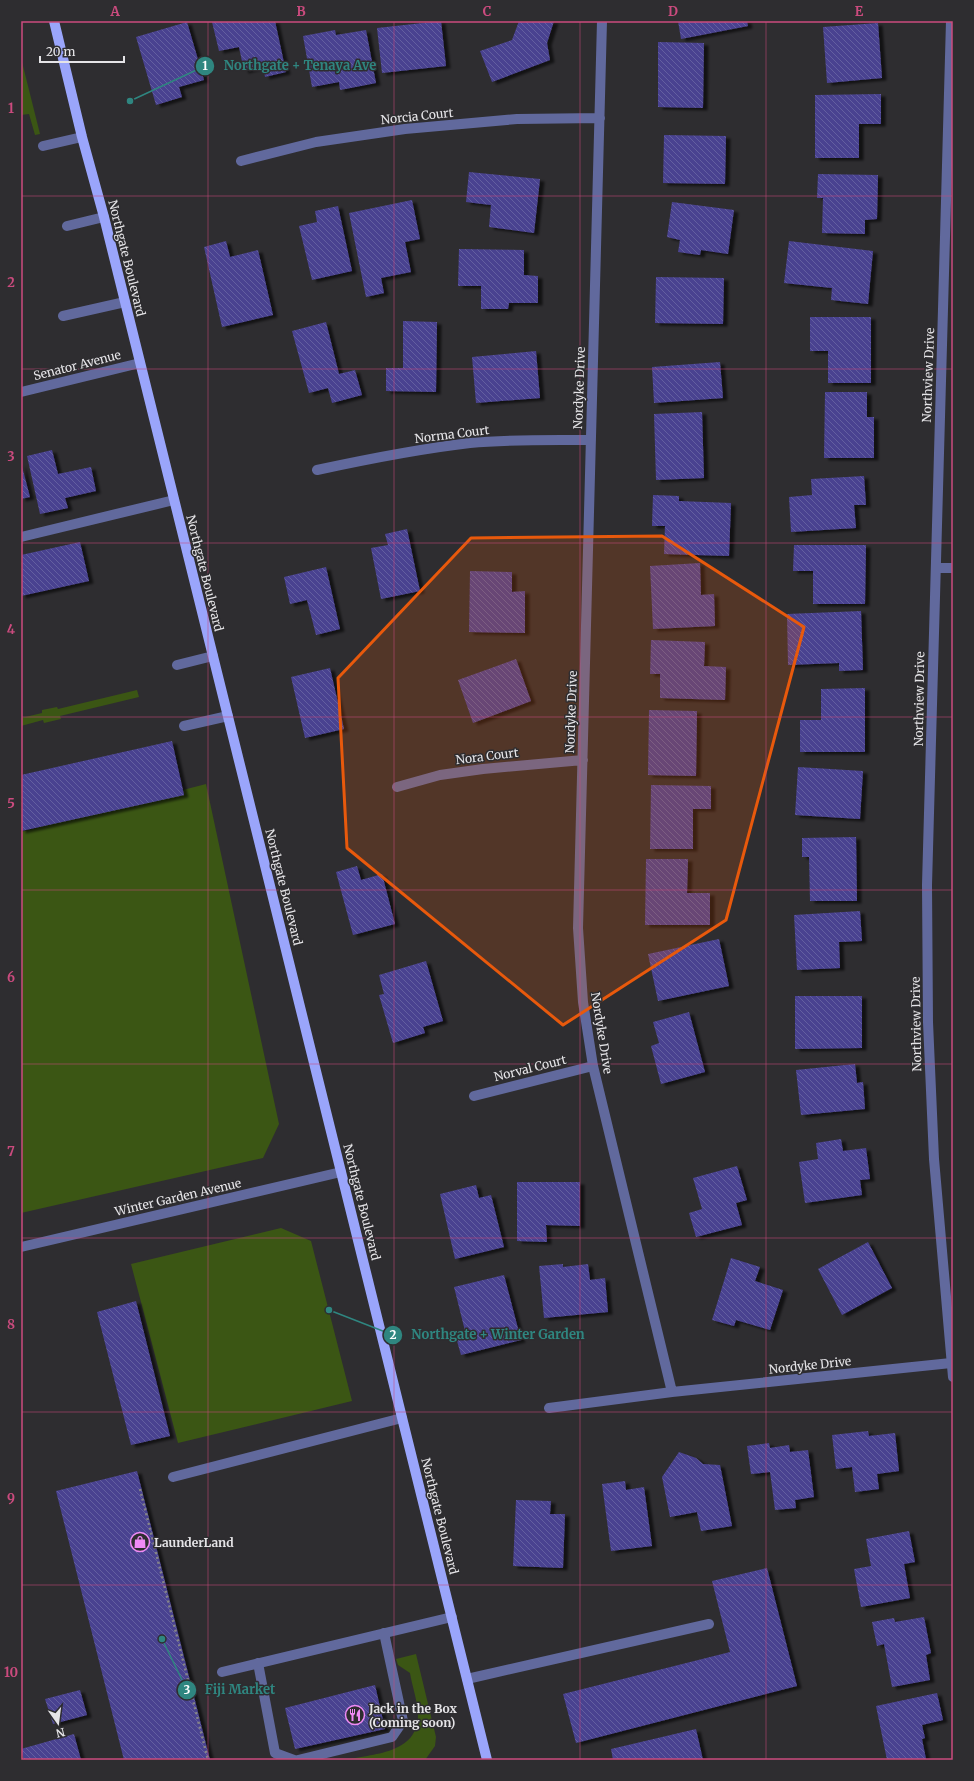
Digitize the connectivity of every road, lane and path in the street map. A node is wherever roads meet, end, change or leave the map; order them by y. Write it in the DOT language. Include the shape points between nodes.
graph roads {
  1 [pos="54,21"];
  2 [pos="602,21"];
  3 [pos="951,21"];
  4 [pos="600,118"];
  5 [pos="82,137"];
  6 [pos="43,146"];
  7 [pos="241,160"];
  8 [pos="104,217"];
  9 [pos="67,226"];
  10 [pos="125,302"];
  11 [pos="63,316"];
  12 [pos="140,363"];
  13 [pos="21,392"];
  14 [pos="591,440"];
  15 [pos="317,470"];
  16 [pos="174,500"];
  17 [pos="21,537"];
  18 [pos="936,568"];
  19 [pos="953,568"];
  20 [pos="213,656"];
  21 [pos="177,665"];
  22 [pos="228,716"];
  23 [pos="184,726"];
  24 [pos="582,760"];
  25 [pos="397,787"];
  26 [pos="593,1066"];
  27 [pos="474,1096"];
  28 [pos="341,1172"];
  29 [pos="21,1247"];
  30 [pos="951,1363"];
  31 [pos="953,1378"];
  32 [pos="672,1392"];
  33 [pos="549,1408"];
  34 [pos="402,1418"];
  35 [pos="173,1477"];
  36 [pos="140,1489"];
  37 [pos="452,1617"];
  38 [pos="709,1624"];
  39 [pos="384,1633"];
  40 [pos="258,1663"];
  41 [pos="222,1672"];
  42 [pos="467,1679"];
  43 [pos="208,1760"];
  44 [pos="294,1760"];
  45 [pos="298,1760"];
  46 [pos="487,1760"];
  1 -- 5 [label="main road, Northgate Boulevard"];
  2 -- 4 [label="street, Nordyke Drive"];
  3 -- 18 [label="street, Northview Drive"];
  4 -- 7 [label="street, Norcia Court" via="517,120 405,129 316,142"];
  4 -- 14 [label="street, Nordyke Drive"];
  5 -- 6 [label="street"];
  5 -- 8 [label="main road, Northgate Boulevard"];
  8 -- 9 [label="street"];
  8 -- 10 [label="main road, Northgate Boulevard"];
  10 -- 11 [label="street"];
  10 -- 12 [label="main road, Northgate Boulevard"];
  12 -- 13 [label="street, Senator Avenue"];
  12 -- 16 [label="main road, Northgate Boulevard"];
  14 -- 15 [label="street, Norma Court" via="470,443 379,456"];
  14 -- 24 [label="street, Nordyke Drive"];
  16 -- 17 [label="street"];
  16 -- 20 [label="main road, Northgate Boulevard"];
  18 -- 19 [label="street"];
  18 -- 30 [label="street, Northview Drive" via="928,884 928,1022 934,1159"];
  20 -- 21 [label="street"];
  20 -- 22 [label="main road, Northgate Boulevard"];
  22 -- 23 [label="street"];
  22 -- 28 [label="main road, Northgate Boulevard"];
  24 -- 25 [label="street, Nora Court" via="483,769"];
  24 -- 26 [label="street, Nordyke Drive" via="578,928 583,1002"];
  26 -- 27 [label="street, Norval Court"];
  26 -- 32 [label="street, Nordyke Drive"];
  28 -- 29 [label="street, Winter Garden Avenue"];
  28 -- 34 [label="main road, Northgate Boulevard"];
  30 -- 31 [label="street, Northview Drive"];
  30 -- 32 [label="street, Nordyke Drive"];
  32 -- 33 [label="street, Nordyke Drive"];
  34 -- 35 [label="street"];
  34 -- 37 [label="main road, Northgate Boulevard"];
  36 -- 43 [label="path"];
  37 -- 39 [label="street"];
  37 -- 42 [label="main road, Northgate Boulevard"];
  38 -- 42 [label="street"];
  39 -- 40 [label="street"];
  39 -- 45 [label="street" via="403,1721 392,1737"];
  40 -- 41 [label="street"];
  40 -- 44 [label="street" via="276,1753"];
  42 -- 46 [label="main road, Northgate Boulevard"];
}
